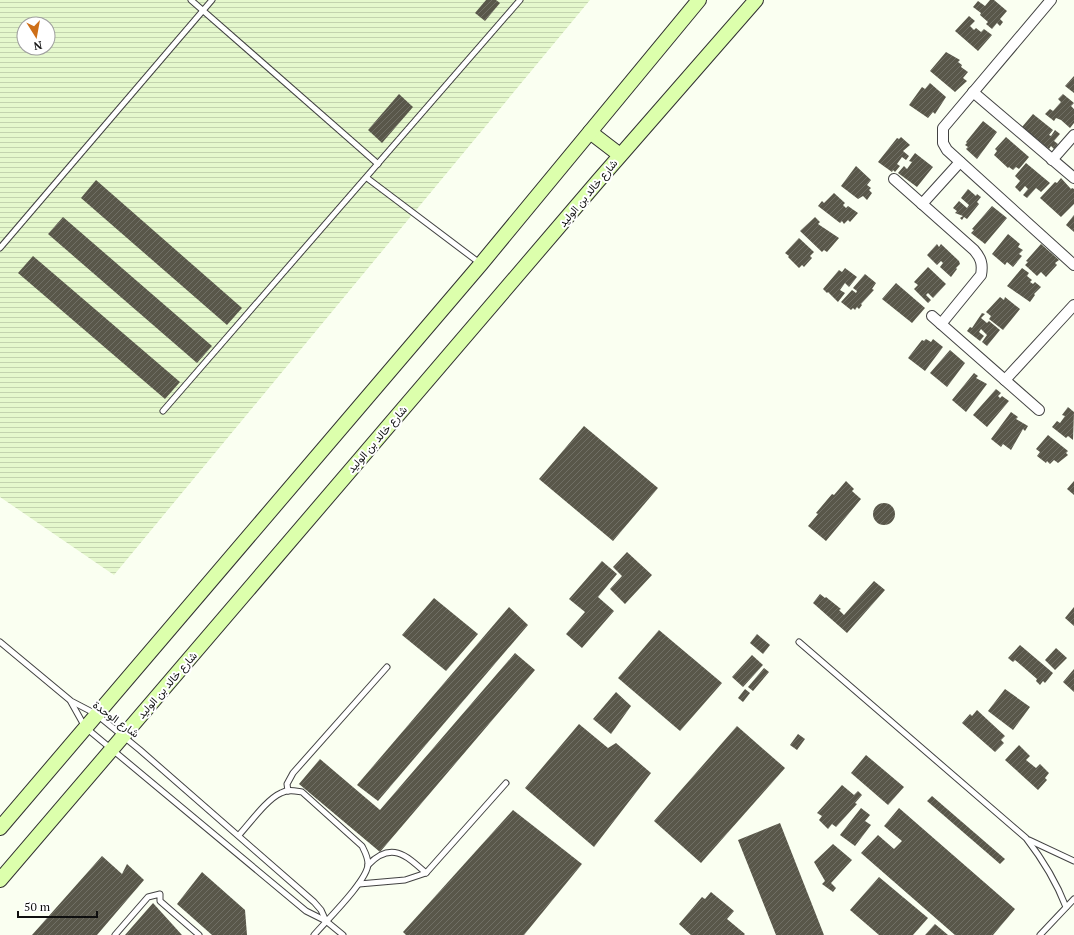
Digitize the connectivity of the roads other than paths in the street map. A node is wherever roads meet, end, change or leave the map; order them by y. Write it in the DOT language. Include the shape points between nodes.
graph roads {
  1 [pos="191,0"];
  2 [pos="212,0"];
  3 [pos="520,0"];
  4 [pos="699,0"];
  5 [pos="756,0"];
  6 [pos="1051,0"];
  7 [pos="203,10"];
  8 [pos="973,92"];
  9 [pos="590,132"];
  10 [pos="1074,135"];
  11 [pos="620,155"];
  12 [pos="1052,160"];
  13 [pos="960,162"];
  14 [pos="378,164"];
  15 [pos="367,178"];
  16 [pos="1074,178"];
  17 [pos="894,179"];
  18 [pos="922,204"];
  19 [pos="0,248"];
  20 [pos="1073,262"];
  21 [pos="481,264"];
  22 [pos="1074,305"];
  23 [pos="932,316"];
  24 [pos="940,324"];
  25 [pos="1005,380"];
  26 [pos="1039,410"];
  27 [pos="163,411"];
  28 [pos="0,642"];
  29 [pos="799,642"];
  30 [pos="387,666"];
  31 [pos="70,701"];
  32 [pos="96,714"];
  33 [pos="85,727"];
  34 [pos="123,736"];
  35 [pos="112,748"];
  36 [pos="506,783"];
  37 [pos="288,791"];
  38 [pos="0,828"];
  39 [pos="239,835"];
  40 [pos="1026,838"];
  41 [pos="1074,861"];
  42 [pos="368,865"];
  43 [pos="426,873"];
  44 [pos="0,880"];
  45 [pos="359,884"];
  46 [pos="1074,899"];
  47 [pos="1066,907"];
  48 [pos="326,921"];
  49 [pos="115,935"];
  50 [pos="199,935"];
  51 [pos="314,935"];
  52 [pos="343,935"];
  53 [pos="1040,935"];
  1 -- 7 [label="lane"];
  2 -- 7 [label="lane"];
  3 -- 14 [label="lane"];
  4 -- 9 [label="main road"];
  5 -- 11 [label="main road, شارع خالد بن الوليد"];
  6 -- 8 [label="street"];
  7 -- 14 [label="lane"];
  7 -- 19 [label="lane"];
  8 -- 12 [label="street"];
  8 -- 13 [label="street" via="943,128 943,143"];
  9 -- 11 [label="main road"];
  9 -- 21 [label="main road"];
  10 -- 12 [label="street"];
  11 -- 34 [label="main road, شارع خالد بن الوليد"];
  12 -- 16 [label="street"];
  13 -- 18 [label="street"];
  13 -- 20 [label="street"];
  14 -- 15 [label="lane"];
  15 -- 21 [label="lane"];
  15 -- 27 [label="lane"];
  17 -- 18 [label="street"];
  18 -- 24 [label="street" via="974,250 980,257 982,266 981,275"];
  21 -- 32 [label="main road"];
  22 -- 25 [label="street"];
  23 -- 24 [label="street"];
  24 -- 25 [label="street"];
  25 -- 26 [label="street"];
  28 -- 31 [label="lane"];
  29 -- 40 [label="lane"];
  30 -- 37 [label="lane" via="293,773 287,784"];
  31 -- 32 [label="lane, شارع الوحدة"];
  31 -- 33 [label="lane, شارع الوحدة"];
  32 -- 33 [label="main road"];
  32 -- 34 [label="lane, شارع الوحدة"];
  33 -- 35 [label="lane, شارع الوحدة"];
  33 -- 38 [label="main road"];
  34 -- 35 [label="main road, شارع خالد بن الوليد"];
  34 -- 39 [label="lane, شارع الوحدة"];
  35 -- 44 [label="main road, شارع خالد بن الوليد"];
  35 -- 48 [label="lane, شارع الوحدة" via="306,911"];
  36 -- 43 [label="lane"];
  37 -- 39 [label="lane" via="274,797"];
  37 -- 42 [label="lane" via="302,792 362,846 367,855"];
  39 -- 48 [label="lane, شارع الوحدة" via="314,902"];
  40 -- 41 [label="lane"];
  40 -- 47 [label="lane" via="1047,866"];
  42 -- 43 [label="lane" via="376,857 387,852 400,852"];
  42 -- 45 [label="lane"];
  43 -- 45 [label="lane" via="405,880"];
  45 -- 48 [label="lane"];
  46 -- 47 [label="lane"];
  47 -- 53 [label="lane"];
  48 -- 51 [label="lane"];
  48 -- 52 [label="lane, شارع الوحدة"];
  49 -- 50 [label="lane" via="148,897 160,894 160,902"];
}
